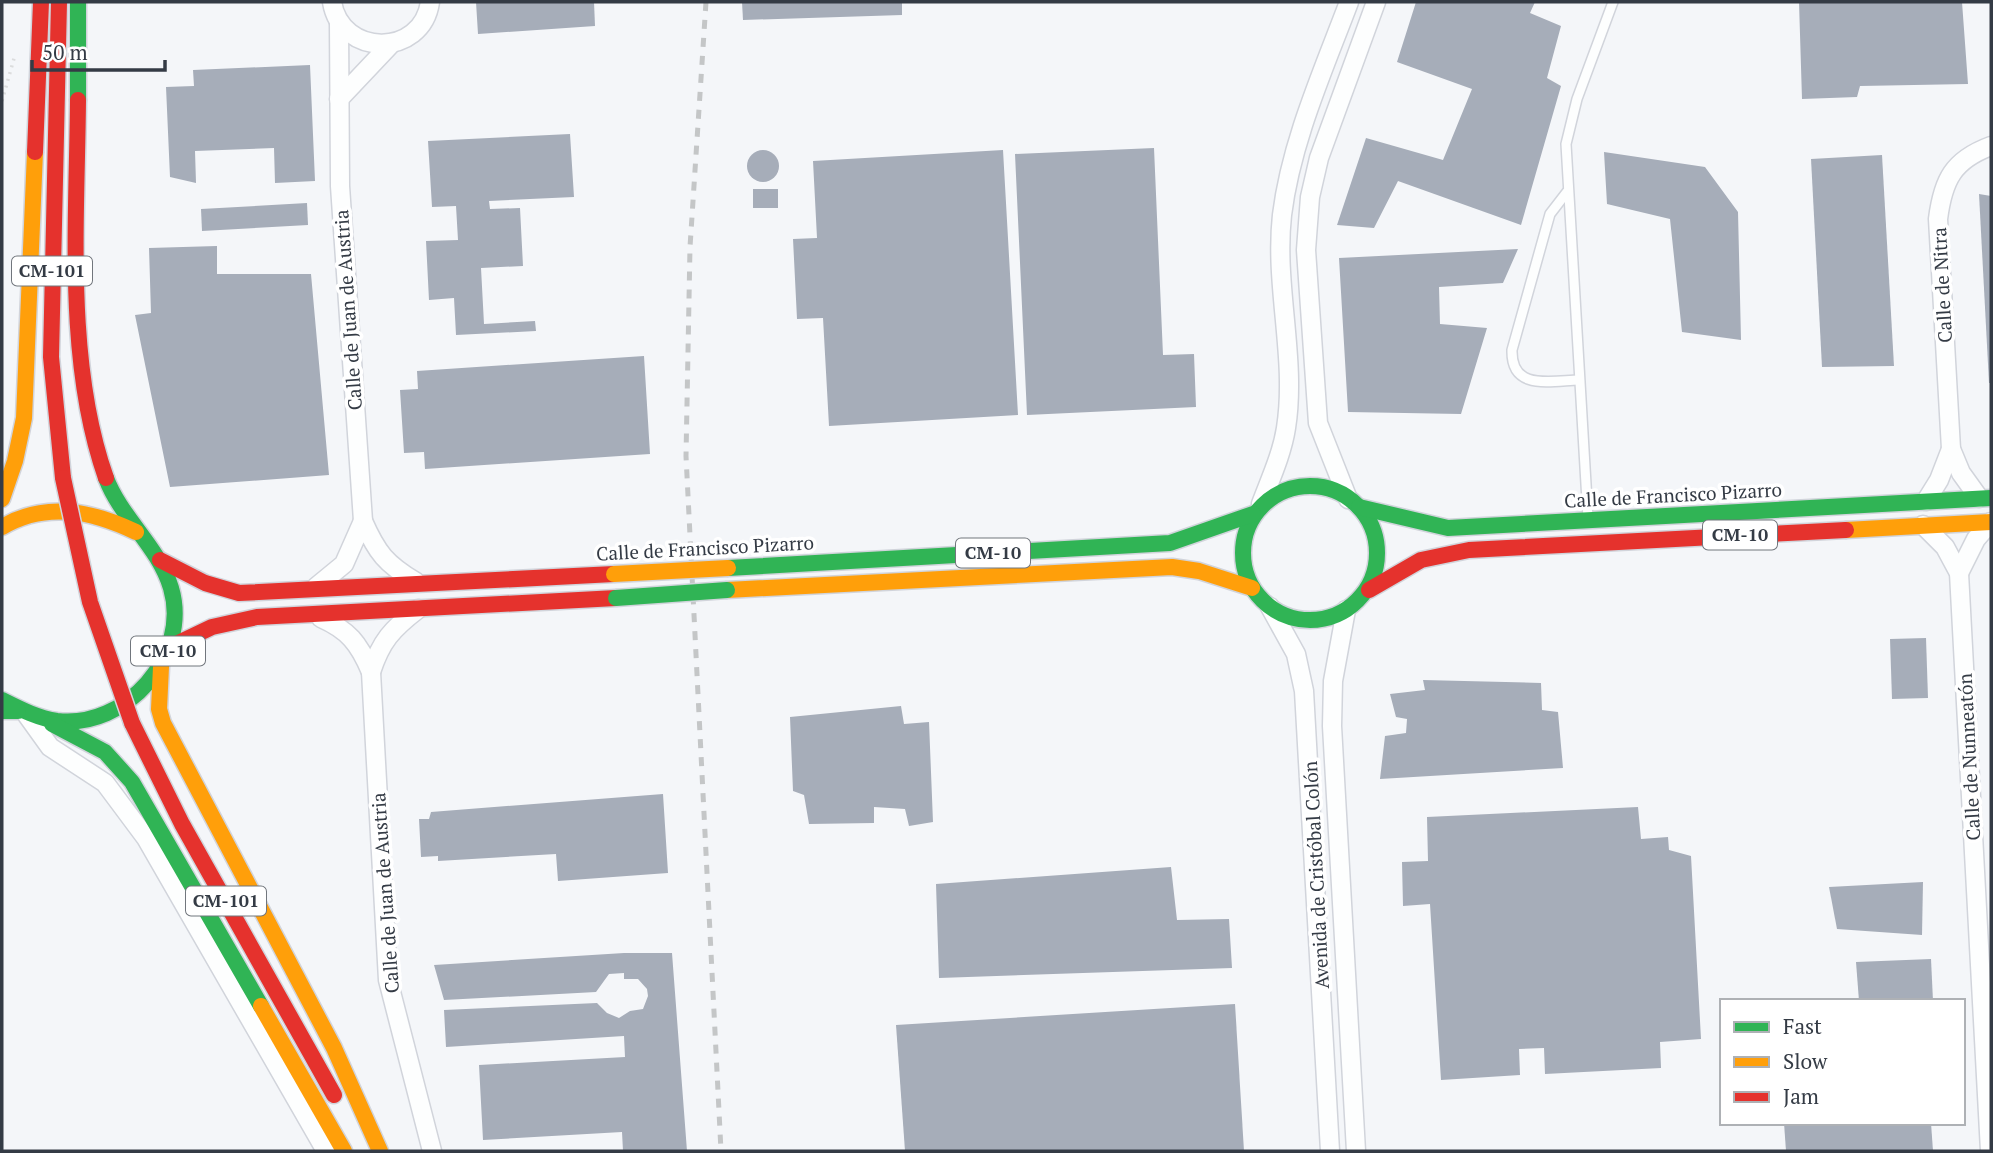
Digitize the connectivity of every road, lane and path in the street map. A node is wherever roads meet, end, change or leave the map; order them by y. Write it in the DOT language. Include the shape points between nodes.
graph roads {
  1 [pos="41,2"];
  2 [pos="59,2"];
  3 [pos="78,2"];
  4 [pos="332,2"];
  5 [pos="430,2"];
  6 [pos="1349,2"];
  7 [pos="1376,2"];
  8 [pos="1613,2"];
  9 [pos="339,23"];
  10 [pos="391,44"];
  11 [pos="339,99"];
  12 [pos="1991,146"];
  13 [pos="1567,192"];
  14 [pos="1579,380"];
  15 [pos="1951,449"];
  16 [pos="1985,498"];
  17 [pos="2,499"];
  18 [pos="1926,501"];
  19 [pos="1353,503"];
  20 [pos="1257,509"];
  21 [pos="1588,520"];
  22 [pos="363,521"];
  23 [pos="1991,522"];
  24 [pos="1923,526"];
  25 [pos="2,527"];
  26 [pos="136,532"];
  27 [pos="160,561"];
  28 [pos="1959,573"];
  29 [pos="422,585"];
  30 [pos="1252,588"];
  31 [pos="312,590"];
  32 [pos="1369,590"];
  33 [pos="1270,607"];
  34 [pos="419,609"];
  35 [pos="1346,610"];
  36 [pos="311,614"];
  37 [pos="170,647"];
  38 [pos="161,667"];
  39 [pos="370,672"];
  40 [pos="2,700"];
  41 [pos="16,712"];
  42 [pos="66,727"];
  43 [pos="76,761"];
  44 [pos="326,1151"];
  45 [pos="344,1151"];
  46 [pos="360,1151"];
  47 [pos="380,1151"];
  48 [pos="432,1151"];
  49 [pos="1330,1151"];
  50 [pos="1356,1151"];
  51 [pos="1990,1151"];
  1 -- 17 [label="main road" via="24,418"];
  2 -- 46 [label="main road, CM-101, bridge" via="51,356 62,478 97,631 132,723 182,824 301,1031"];
  3 -- 26 [label="main road" via="77,249 86,387 104,472"];
  4 -- 9 [label="street, Calle de Juan de Austria"];
  5 -- 10 [label="street" via="423,23 409,37"];
  6 -- 20 [label="street" via="1289,172 1281,267 1286,428"];
  7 -- 19 [label="street" via="1319,158 1306,250 1318,423"];
  8 -- 13 [label="lane" via="1577,99 1566,144"];
  9 -- 10 [label="street" via="353,37 371,44"];
  9 -- 11 [label="street, Calle de Juan de Austria"];
  10 -- 11 [label="street"];
  11 -- 22 [label="street, Calle de Juan de Austria" via="340,186"];
  12 -- 15 [label="street, Calle de Nitra" via="1967,155 1942,188 1938,219"];
  13 -- 14 [label="lane"];
  13 -- 14 [label="lane" via="1550,214 1511,364 1521,376 1536,382"];
  14 -- 21 [label="lane"];
  15 -- 16 [label="street, Calle de Nitra" via="1961,474"];
  15 -- 18 [label="street, Calle de Nitra"];
  16 -- 18 [label="main road, Calle de Francisco Pizarro / CM-10"];
  18 -- 21 [label="main road, Calle de Francisco Pizarro / CM-10"];
  19 -- 20 [label="main road, CM-10" via="1328,490 1306,488 1289,490"];
  19 -- 21 [label="main road, Calle de Francisco Pizarro / CM-10" via="1448,528"];
  19 -- 32 [label="main road" via="1376,535 1376,573"];
  20 -- 29 [label="main road, Calle de Francisco Pizarro / CM-10, bridge" via="1203,535 1170,543"];
  20 -- 30 [label="main road" via="1244,553"];
  22 -- 29 [label="street" via="374,547 390,566"];
  22 -- 31 [label="street" via="344,564"];
  23 -- 24 [label="main road, CM-10"];
  23 -- 28 [label="street, Calle de Nunneatón" via="1976,539"];
  24 -- 28 [label="street, Calle de Nunneatón" via="1945,547"];
  24 -- 32 [label="main road, CM-10" via="1469,550 1421,560"];
  25 -- 26 [label="main road, CM-10" via="32,514 78,510 107,517"];
  26 -- 27 [label="main road, CM-10"];
  27 -- 31 [label="main road, Calle de Francisco Pizarro / CM-10" via="239,593"];
  27 -- 37 [label="main road, CM-10" via="172,588 175,618"];
  28 -- 51 [label="street, Calle de Nunneatón"];
  29 -- 31 [label="main road, Calle de Francisco Pizarro / CM-10"];
  30 -- 33 [label="main road, CM-10"];
  30 -- 34 [label="main road, CM-10, bridge" via="1172,567"];
  32 -- 35 [label="main road, CM-10"];
  33 -- 35 [label="main road, CM-10" via="1304,618"];
  33 -- 49 [label="street, Avenida de Cristóbal Colón" via="1296,654 1306,704"];
  34 -- 36 [label="main road, CM-10"];
  34 -- 39 [label="street" via="380,645"];
  35 -- 50 [label="street, Avenida de Cristóbal Colón" via="1333,681 1332,726"];
  36 -- 37 [label="main road, CM-10" via="234,619 194,631"];
  36 -- 39 [label="street" via="344,628 360,646"];
  37 -- 38 [label="main road, CM-10"];
  38 -- 42 [label="main road, CM-10" via="143,690 120,708"];
  38 -- 47 [label="main road" via="163,723 334,1048"];
  39 -- 48 [label="street, Calle de Juan de Austria" via="388,980"];
  40 -- 41 [label="main road"];
  41 -- 42 [label="main road"];
  41 -- 43 [label="street" via="50,747"];
  42 -- 43 [label="street" via="65,744"];
  42 -- 45 [label="main road" via="105,752 132,782"];
  43 -- 44 [label="street" via="105,783 146,838"];
}
